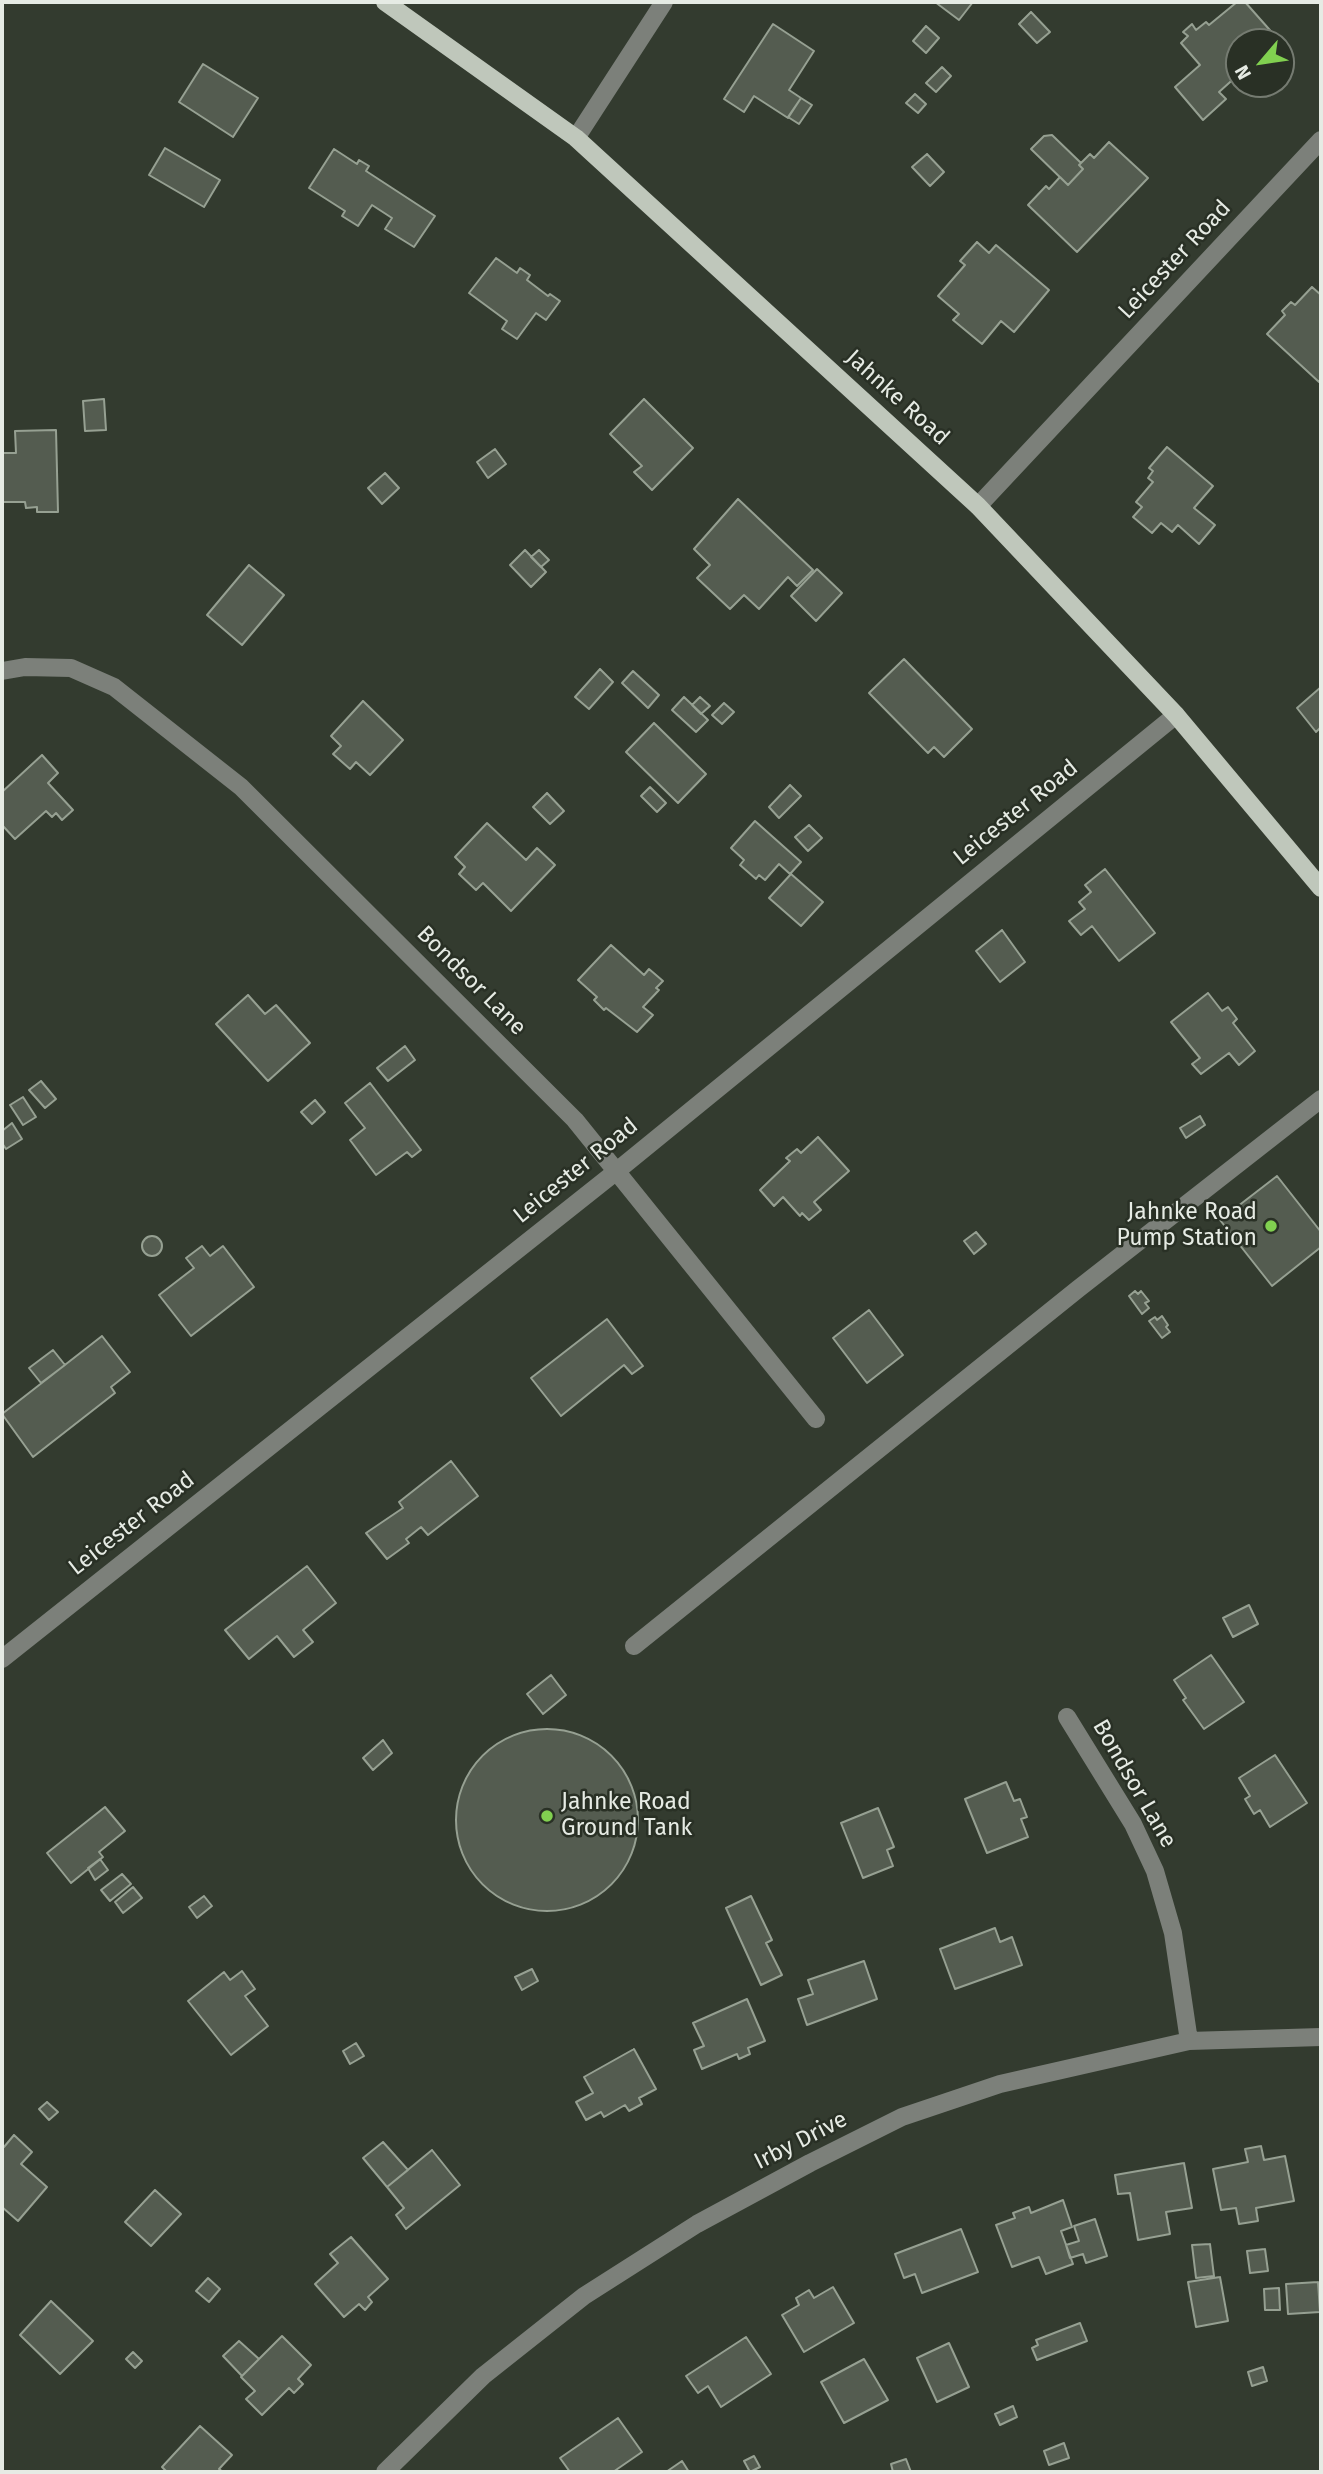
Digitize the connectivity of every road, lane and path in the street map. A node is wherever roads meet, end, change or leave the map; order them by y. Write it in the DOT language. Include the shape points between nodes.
graph roads {
  1 [pos="385,2"];
  2 [pos="664,2"];
  3 [pos="576,138"];
  4 [pos="1321,140"];
  5 [pos="978,506"];
  6 [pos="2,671"];
  7 [pos="1176,715"];
  8 [pos="1321,888"];
  9 [pos="1321,1099"];
  10 [pos="618,1170"];
  11 [pos="816,1419"];
  12 [pos="634,1646"];
  13 [pos="2,1659"];
  14 [pos="1067,1717"];
  15 [pos="1321,2037"];
  16 [pos="1189,2041"];
  17 [pos="386,2472"];
  1 -- 3 [label="main road, Jahnke Road"];
  2 -- 3 [label="street"];
  3 -- 5 [label="main road, Jahnke Road"];
  4 -- 5 [label="street, Leicester Road"];
  5 -- 7 [label="main road, Jahnke Road"];
  6 -- 10 [label="street, Bondsor Lane" via="71,668 114,687 241,786 575,1120"];
  7 -- 8 [label="main road, Jahnke Road"];
  7 -- 10 [label="street, Leicester Road"];
  9 -- 12 [label="street"];
  10 -- 11 [label="street, Bondsor Lane"];
  10 -- 13 [label="street, Leicester Road"];
  14 -- 16 [label="street, Bondsor Lane" via="1133,1824 1155,1871 1173,1933"];
  15 -- 16 [label="street, Irby Drive"];
  16 -- 17 [label="street, Irby Drive" via="1000,2084 902,2117 810,2163 697,2224 584,2296 483,2376"];
}
